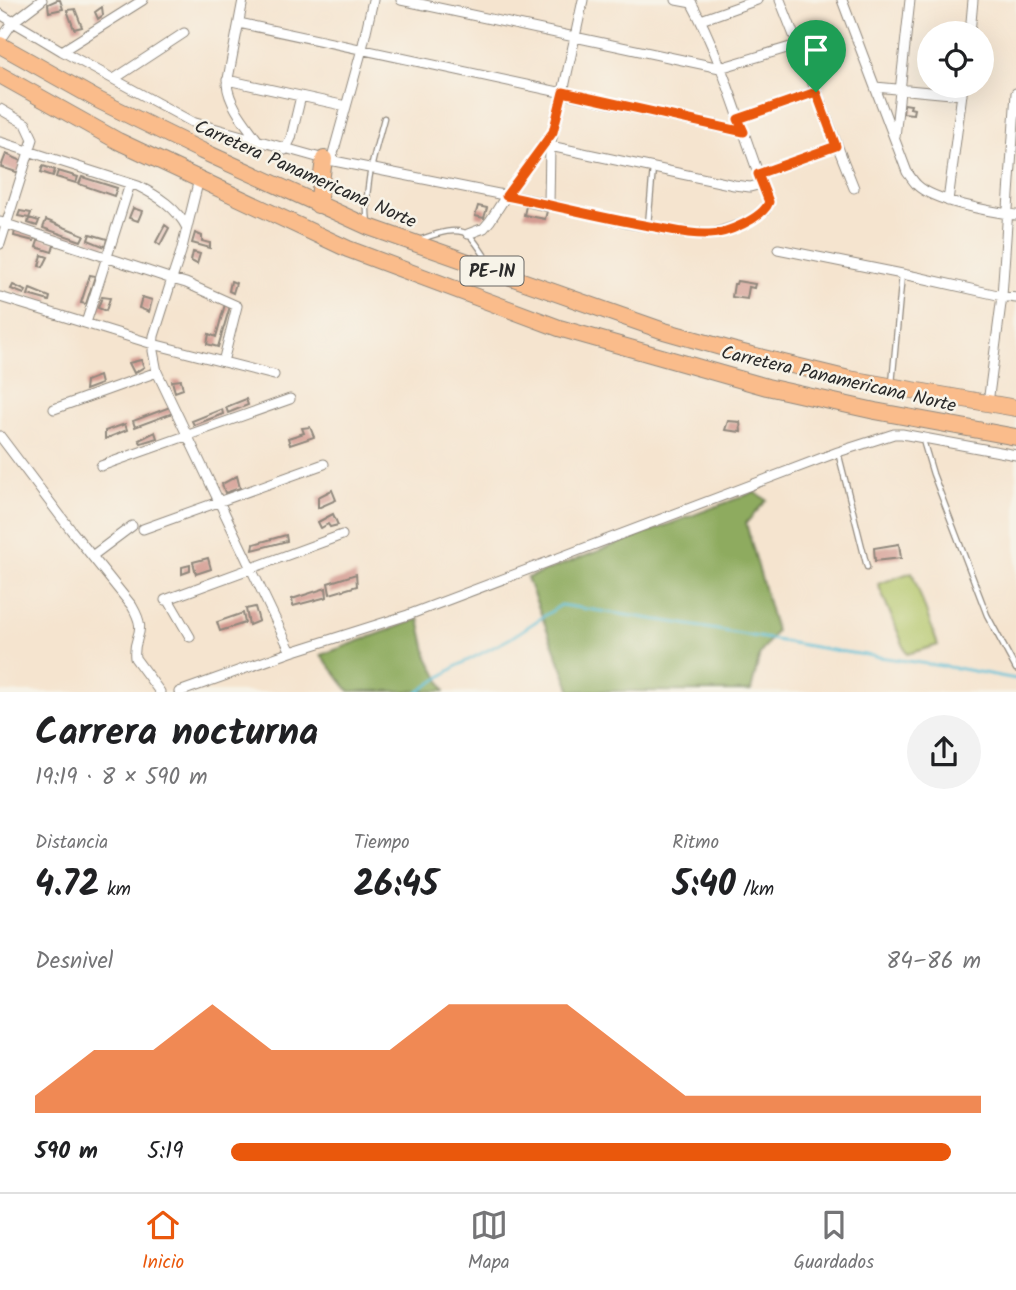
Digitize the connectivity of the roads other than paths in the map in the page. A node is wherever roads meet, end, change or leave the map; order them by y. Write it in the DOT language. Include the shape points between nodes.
graph roads {
  1 [pos="42,0"];
  2 [pos="143,0"];
  3 [pos="243,0"];
  4 [pos="373,0"];
  5 [pos="401,0"];
  6 [pos="583,0"];
  7 [pos="676,0"];
  8 [pos="757,0"];
  9 [pos="780,0"];
  10 [pos="842,0"];
  11 [pos="909,0"];
  12 [pos="973,0"];
  13 [pos="691,1"];
  14 [pos="0,14"];
  15 [pos="701,20"];
  16 [pos="971,21"];
  17 [pos="13,22"];
  18 [pos="239,23"];
  19 [pos="184,33"];
  20 [pos="575,36"];
  21 [pos="0,43"];
  22 [pos="797,45"];
  23 [pos="362,50"];
  24 [pos="62,51"];
  25 [pos="720,68"];
  26 [pos="0,75"];
  27 [pos="114,79"];
  28 [pos="227,79"];
  29 [pos="875,87"];
  30 [pos="900,89"];
  31 [pos="917,89"];
  32 [pos="563,92"];
  33 [pos="816,92"];
  34 [pos="1016,93"];
  35 [pos="301,96"];
  36 [pos="961,98"];
  37 [pos="346,106"];
  38 [pos="0,109"];
  39 [pos="384,118"];
  40 [pos="738,119"];
  41 [pos="553,132"];
  42 [pos="744,132"];
  43 [pos="895,139"];
  44 [pos="258,141"];
  45 [pos="0,142"];
  46 [pos="550,146"];
  47 [pos="836,146"];
  48 [pos="285,150"];
  49 [pos="30,152"];
  50 [pos="328,160"];
  51 [pos="653,168"];
  52 [pos="370,169"];
  53 [pos="758,174"];
  54 [pos="199,179"];
  55 [pos="130,184"];
  56 [pos="762,184"];
  57 [pos="853,188"];
  58 [pos="506,196"];
  59 [pos="948,201"];
  60 [pos="549,204"];
  61 [pos="318,205"];
  62 [pos="1012,214"];
  63 [pos="3,223"];
  64 [pos="648,226"];
  65 [pos="369,227"];
  66 [pos="187,228"];
  67 [pos="468,234"];
  68 [pos="411,242"];
  69 [pos="0,244"];
  70 [pos="778,249"];
  71 [pos="107,258"];
  72 [pos="497,272"];
  73 [pos="902,274"];
  74 [pos="172,279"];
  75 [pos="1002,296"];
  76 [pos="0,297"];
  77 [pos="1016,298"];
  78 [pos="86,323"];
  79 [pos="153,344"];
  80 [pos="223,362"];
  81 [pos="157,372"];
  82 [pos="274,375"];
  83 [pos="891,387"];
  84 [pos="290,399"];
  85 [pos="988,403"];
  86 [pos="1016,408"];
  87 [pos="54,409"];
  88 [pos="187,435"];
  89 [pos="0,436"];
  90 [pos="922,437"];
  91 [pos="1013,439"];
  92 [pos="838,452"];
  93 [pos="1016,455"];
  94 [pos="324,464"];
  95 [pos="101,466"];
  96 [pos="220,502"];
  97 [pos="132,526"];
  98 [pos="144,529"];
  99 [pos="342,535"];
  100 [pos="92,556"];
  101 [pos="867,567"];
  102 [pos="250,568"];
  103 [pos="190,636"];
  104 [pos="291,652"];
  105 [pos="1016,669"];
  106 [pos="160,691"];
  107 [pos="179,691"];
  1 -- 17 [label="street"];
  2 -- 24 [label="street"];
  3 -- 18 [label="street"];
  4 -- 23 [label="street"];
  5 -- 20 [label="street"];
  6 -- 20 [label="street"];
  7 -- 13 [label="street"];
  8 -- 15 [label="street"];
  9 -- 22 [label="street"];
  10 -- 29 [label="street"];
  11 -- 30 [label="street"];
  12 -- 16 [label="street"];
  13 -- 15 [label="street"];
  14 -- 17 [label="street"];
  15 -- 25 [label="street"];
  17 -- 21 [label="street"];
  17 -- 24 [label="street"];
  18 -- 23 [label="street"];
  18 -- 28 [label="street"];
  19 -- 27 [label="street"];
  20 -- 25 [label="street"];
  20 -- 32 [label="street"];
  21 -- 61 [label="highway, Carretera Panamericana Norte / PE-1N" via="100,101"];
  22 -- 25 [label="street"];
  22 -- 33 [label="street"];
  23 -- 32 [label="street"];
  23 -- 37 [label="street"];
  24 -- 27 [label="street"];
  25 -- 40 [label="street"];
  26 -- 54 [label="highway, Carretera Panamericana Norte / PE-1N" via="118,141"];
  27 -- 44 [label="street" via="192,122"];
  28 -- 35 [label="street"];
  28 -- 44 [label="street" via="228,93"];
  29 -- 30 [label="street"];
  29 -- 43 [label="street"];
  30 -- 31 [label="street"];
  30 -- 43 [label="street"];
  32 -- 41 [label="street"];
  32 -- 42 [label="street"];
  33 -- 40 [label="street"];
  33 -- 47 [label="street"];
  34 -- 62 [label="street"];
  35 -- 37 [label="street"];
  35 -- 48 [label="street"];
  36 -- 59 [label="street"];
  37 -- 50 [label="street"];
  38 -- 49 [label="street" via="29,128 33,139"];
  39 -- 52 [label="lane"];
  40 -- 42 [label="street"];
  41 -- 46 [label="street"];
  41 -- 58 [label="street"];
  42 -- 53 [label="street"];
  43 -- 59 [label="street" via="916,184"];
  44 -- 48 [label="street"];
  45 -- 49 [label="street"];
  46 -- 51 [label="street"];
  46 -- 60 [label="street"];
  47 -- 53 [label="street"];
  47 -- 57 [label="street"];
  48 -- 50 [label="street"];
  49 -- 55 [label="street"];
  49 -- 63 [label="street"];
  50 -- 52 [label="street"];
  50 -- 61 [label="highway"];
  51 -- 56 [label="street" via="734,185"];
  51 -- 64 [label="lane"];
  52 -- 58 [label="street"];
  52 -- 65 [label="lane" via="366,194"];
  53 -- 56 [label="street"];
  54 -- 66 [label="street"];
  54 -- 91 [label="highway, Carretera Panamericana Norte / PE-1N" via="348,249 559,328 767,387"];
  55 -- 66 [label="street" via="166,203"];
  55 -- 71 [label="street"];
  56 -- 64 [label="street" via="767,207 746,223 712,234"];
  58 -- 60 [label="street"];
  58 -- 67 [label="street" via="484,228"];
  59 -- 62 [label="street"];
  60 -- 64 [label="street"];
  61 -- 65 [label="highway, Carretera Panamericana Norte / PE-1N"];
  62 -- 75 [label="street"];
  63 -- 69 [label="street"];
  63 -- 71 [label="street"];
  65 -- 68 [label="highway, Carretera Panamericana Norte / PE-1N"];
  66 -- 74 [label="street"];
  67 -- 68 [label="lane" via="453,231"];
  67 -- 72 [label="lane"];
  68 -- 72 [label="highway, Carretera Panamericana Norte / PE-1N"];
  70 -- 73 [label="street"];
  71 -- 74 [label="street"];
  71 -- 78 [label="street"];
  72 -- 83 [label="highway, Carretera Panamericana Norte / PE-1N" via="664,331 762,359"];
  73 -- 75 [label="street"];
  73 -- 83 [label="lane"];
  74 -- 79 [label="street"];
  74 -- 80 [label="street" via="237,306"];
  75 -- 77 [label="street"];
  75 -- 85 [label="street"];
  76 -- 78 [label="street"];
  78 -- 79 [label="street"];
  79 -- 80 [label="street"];
  79 -- 81 [label="street"];
  80 -- 82 [label="street"];
  81 -- 87 [label="street"];
  81 -- 88 [label="street"];
  83 -- 85 [label="highway, Carretera Panamericana Norte / PE-1N"];
  84 -- 88 [label="street"];
  85 -- 86 [label="highway, Carretera Panamericana Norte / PE-1N"];
  88 -- 95 [label="street"];
  88 -- 96 [label="street"];
  89 -- 100 [label="street"];
  90 -- 92 [label="street" via="894,434"];
  90 -- 93 [label="street"];
  90 -- 105 [label="lane" via="988,615"];
  92 -- 101 [label="lane"];
  92 -- 104 [label="street" via="408,615"];
  94 -- 96 [label="street"];
  96 -- 98 [label="street"];
  96 -- 102 [label="street"];
  97 -- 100 [label="street"];
  99 -- 102 [label="street"];
  100 -- 106 [label="street" via="139,618 135,658"];
  102 -- 103 [label="street" via="167,599"];
  102 -- 104 [label="street"];
  104 -- 107 [label="street"];
}
